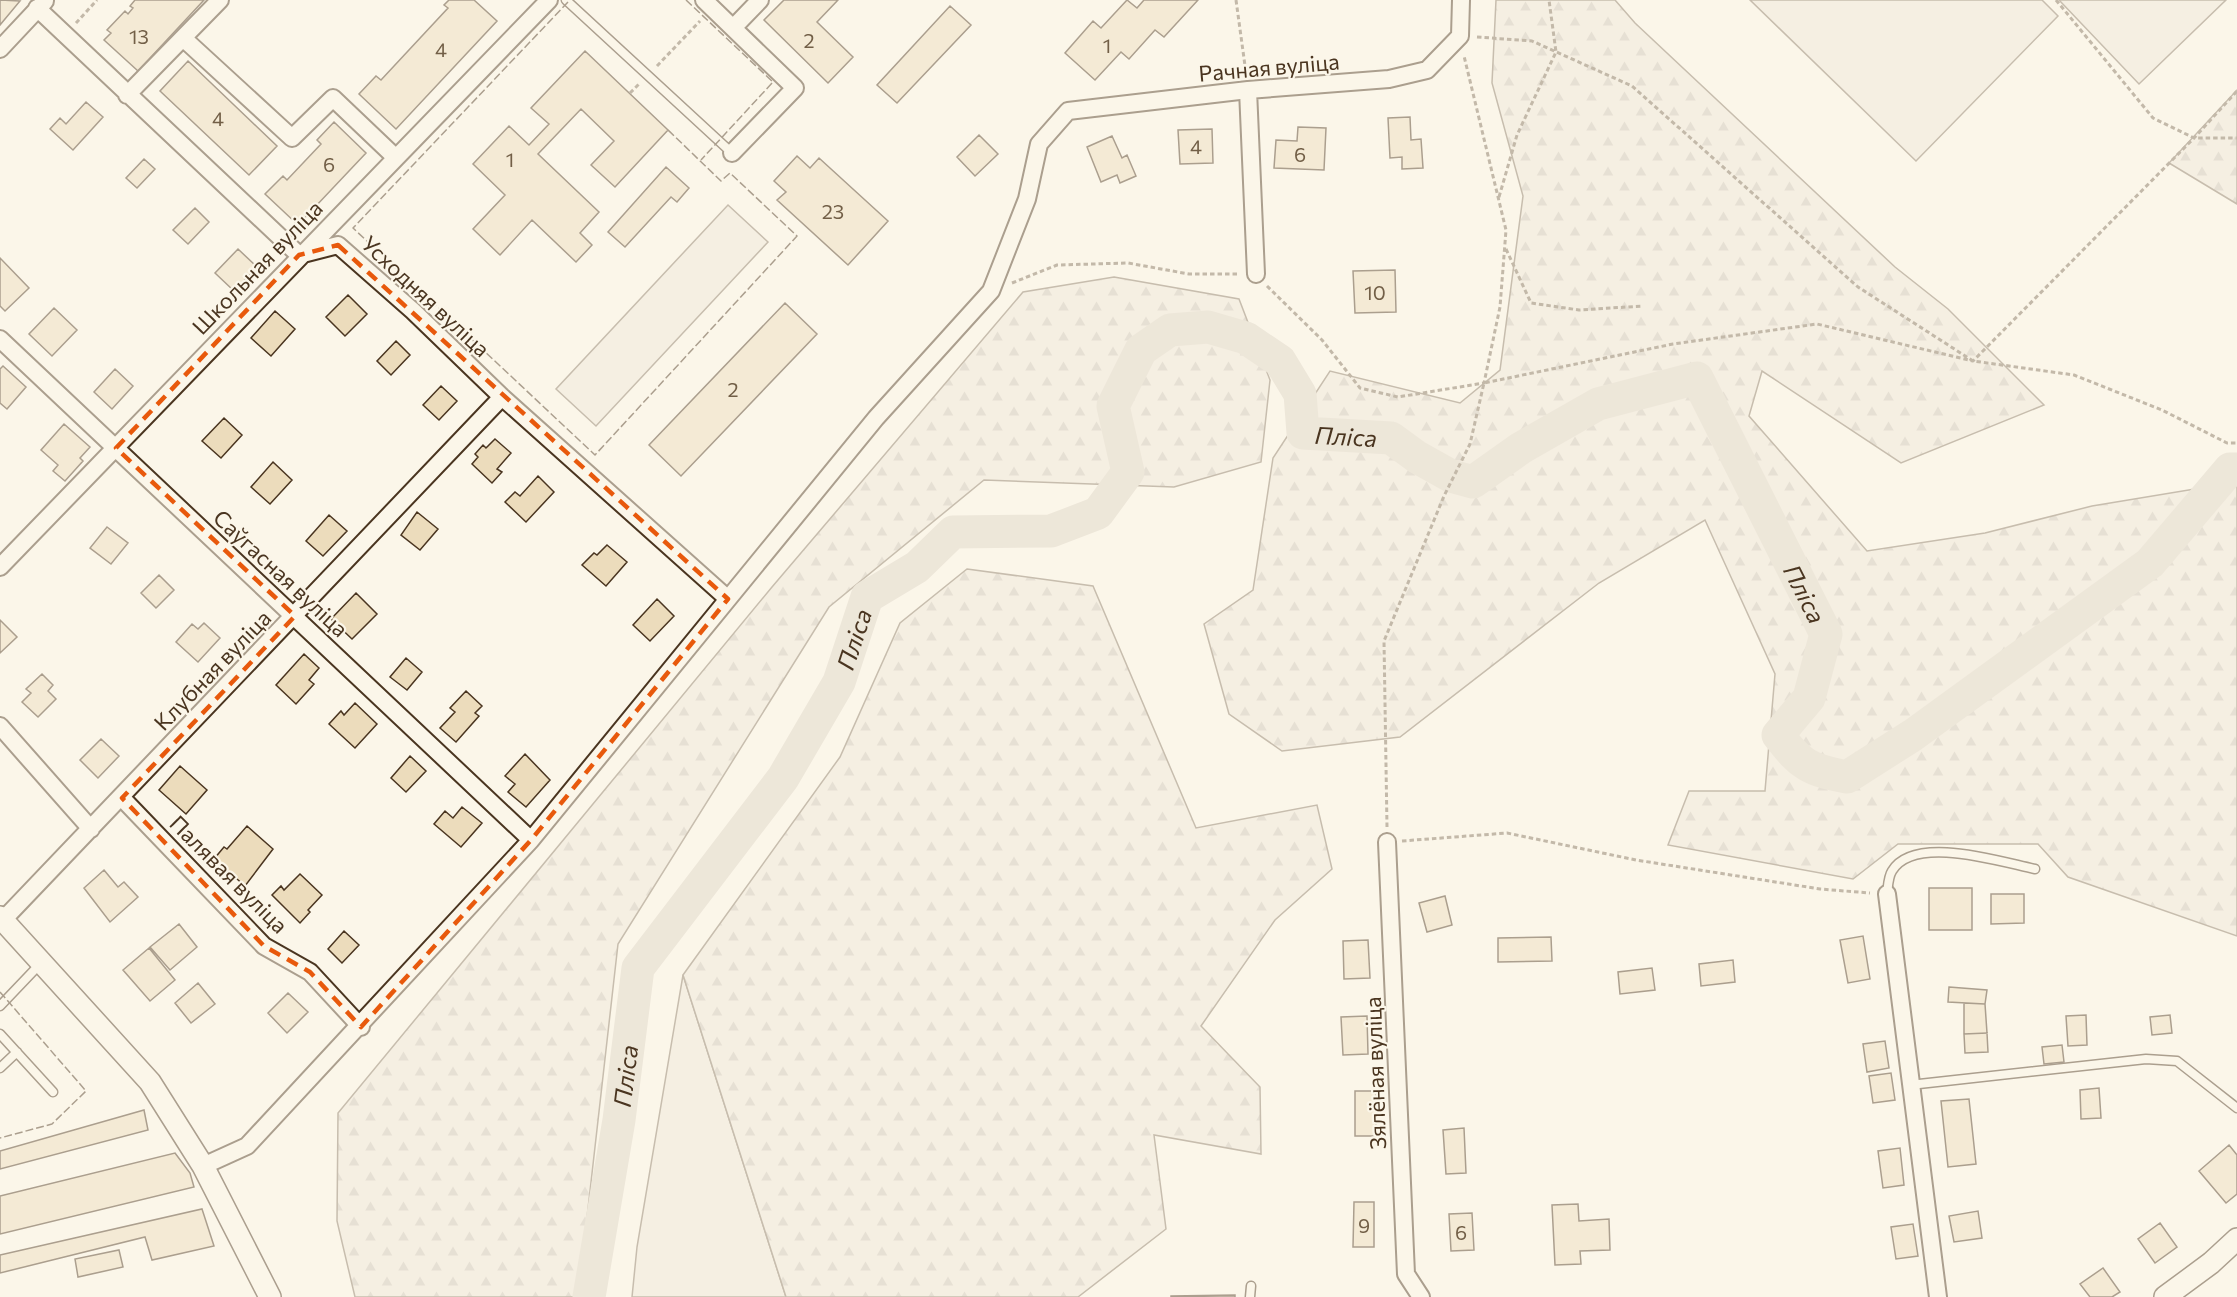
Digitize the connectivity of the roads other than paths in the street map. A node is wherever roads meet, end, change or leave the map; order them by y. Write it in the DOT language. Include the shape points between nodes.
graph roads {
  1 [pos="220,0"];
  2 [pos="549,0"];
  3 [pos="566,0"];
  4 [pos="760,0"];
  5 [pos="1461,0"];
  6 [pos="41,4"];
  7 [pos="708,4"];
  8 [pos="733,28"];
  9 [pos="183,38"];
  10 [pos="0,49"];
  11 [pos="1248,90"];
  12 [pos="127,95"];
  13 [pos="732,153"];
  14 [pos="395,157"];
  15 [pos="299,255"];
  16 [pos="1256,274"];
  17 [pos="0,339"];
  18 [pos="502,397"];
  19 [pos="116,448"];
  20 [pos="0,567"];
  21 [pos="728,599"];
  22 [pos="295,616"];
  23 [pos="0,726"];
  24 [pos="122,798"];
  25 [pos="92,829"];
  26 [pos="531,840"];
  27 [pos="1387,842"];
  28 [pos="2035,869"];
  29 [pos="1887,894"];
  30 [pos="1,919"];
  31 [pos="42,963"];
  32 [pos="0,1006"];
  33 [pos="361,1026"];
  34 [pos="0,1034"];
  35 [pos="17,1052"];
  36 [pos="0,1068"];
  37 [pos="1910,1085"];
  38 [pos="53,1092"];
  39 [pos="2237,1108"];
  40 [pos="203,1166"];
  41 [pos="2237,1239"];
  42 [pos="1251,1286"];
  43 [pos="270,1297"];
  44 [pos="1250,1297"];
  45 [pos="1421,1297"];
  46 [pos="1938,1297"];
  47 [pos="2164,1297"];
  1 -- 9 [label="street"];
  2 -- 14 [label="street, Школьная вуліца"];
  3 -- 13 [label="lane"];
  4 -- 8 [label="street"];
  5 -- 11 [label="street, Рачная вуліца" via="1460,36 1427,70 1389,79"];
  6 -- 10 [label="street"];
  6 -- 12 [label="street"];
  7 -- 8 [label="street"];
  8 -- 13 [label="street" via="795,88"];
  9 -- 12 [label="street"];
  9 -- 14 [label="street" via="292,138 333,98"];
  11 -- 16 [label="street"];
  11 -- 21 [label="street, Рачная вуліца" via="1068,111 1039,144 1027,199 991,291 876,418"];
  12 -- 15 [label="street"];
  14 -- 15 [label="street, Школьная вуліца"];
  15 -- 18 [label="street, Усходняя вуліца" via="338,245"];
  15 -- 19 [label="street, Школьная вуліца"];
  17 -- 19 [label="street, Саўгасная вуліца"];
  18 -- 21 [label="street, Усходняя вуліца"];
  18 -- 22 [label="street, Клубная вуліца"];
  19 -- 20 [label="street, Школьная вуліца"];
  19 -- 22 [label="street, Саўгасная вуліца"];
  21 -- 26 [label="street"];
  22 -- 24 [label="street, Клубная вуліца"];
  22 -- 26 [label="street, Саўгасная вуліца"];
  23 -- 25 [label="street"];
  24 -- 25 [label="street, Клубная вуліца"];
  24 -- 33 [label="street, Палявая вуліца" via="264,946 310,972"];
  25 -- 30 [label="street, Клубная вуліца"];
  26 -- 33 [label="street"];
  27 -- 45 [label="street, Зялёная вуліца" via="1406,1274"];
  28 -- 29 [label="lane" via="1963,854 1930,852 1906,857 1891,872"];
  29 -- 37 [label="street"];
  30 -- 31 [label="street"];
  31 -- 32 [label="lane"];
  31 -- 40 [label="street" via="150,1082"];
  33 -- 40 [label="street" via="247,1146"];
  34 -- 35 [label="lane"];
  35 -- 36 [label="lane"];
  35 -- 38 [label="lane"];
  37 -- 39 [label="lane" via="2146,1059 2177,1061"];
  37 -- 46 [label="street"];
  40 -- 43 [label="street"];
  41 -- 47 [label="street"];
  42 -- 44 [label="lane"];
}
